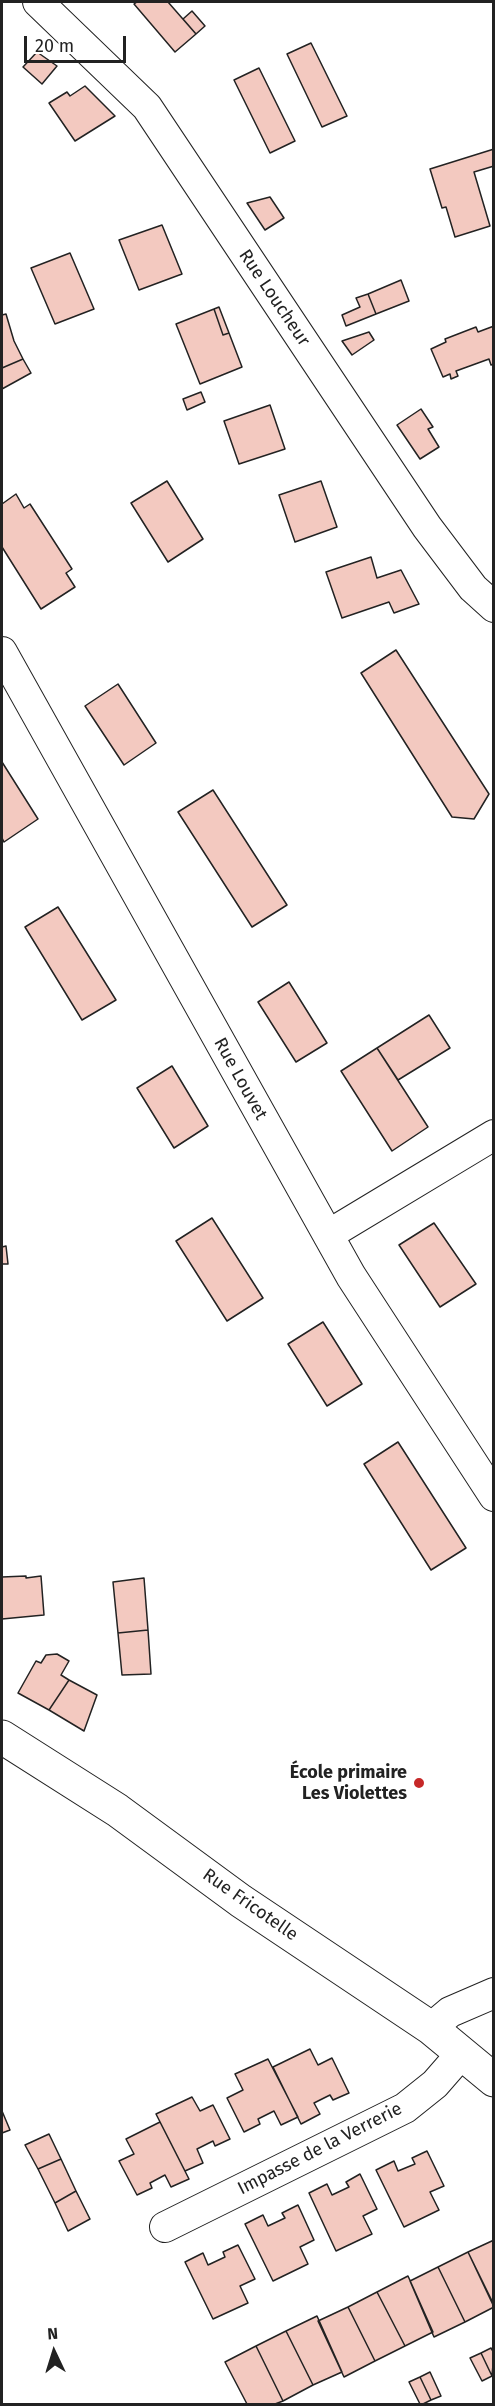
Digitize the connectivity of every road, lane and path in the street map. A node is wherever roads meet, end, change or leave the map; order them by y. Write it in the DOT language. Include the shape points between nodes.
graph roads {
  1 [pos="38,2"];
  2 [pos="494,607"];
  3 [pos="2,652"];
  4 [pos="494,1135"];
  5 [pos="328,1235"];
  6 [pos="494,1496"];
  7 [pos="2,1737"];
  8 [pos="494,1993"];
  9 [pos="431,2028"];
  10 [pos="462,2053"];
  11 [pos="494,2080"];
  12 [pos="165,2227"];
  1 -- 2 [label="street, Rue Loucheur" via="147,107 427,527 473,588"];
  3 -- 5 [label="street, Rue Louvet"];
  4 -- 5 [label="street"];
  5 -- 6 [label="street, Rue Louvet"];
  7 -- 9 [label="street, Rue Fricotelle" via="117,1810 241,1901"];
  8 -- 9 [label="street" via="450,2012"];
  9 -- 10 [label="street, Rue Fricotelle"];
  10 -- 11 [label="street, Rue Fricotelle"];
  10 -- 12 [label="street, Impasse de la Verrerie" via="435,2084 405,2108"];
}
